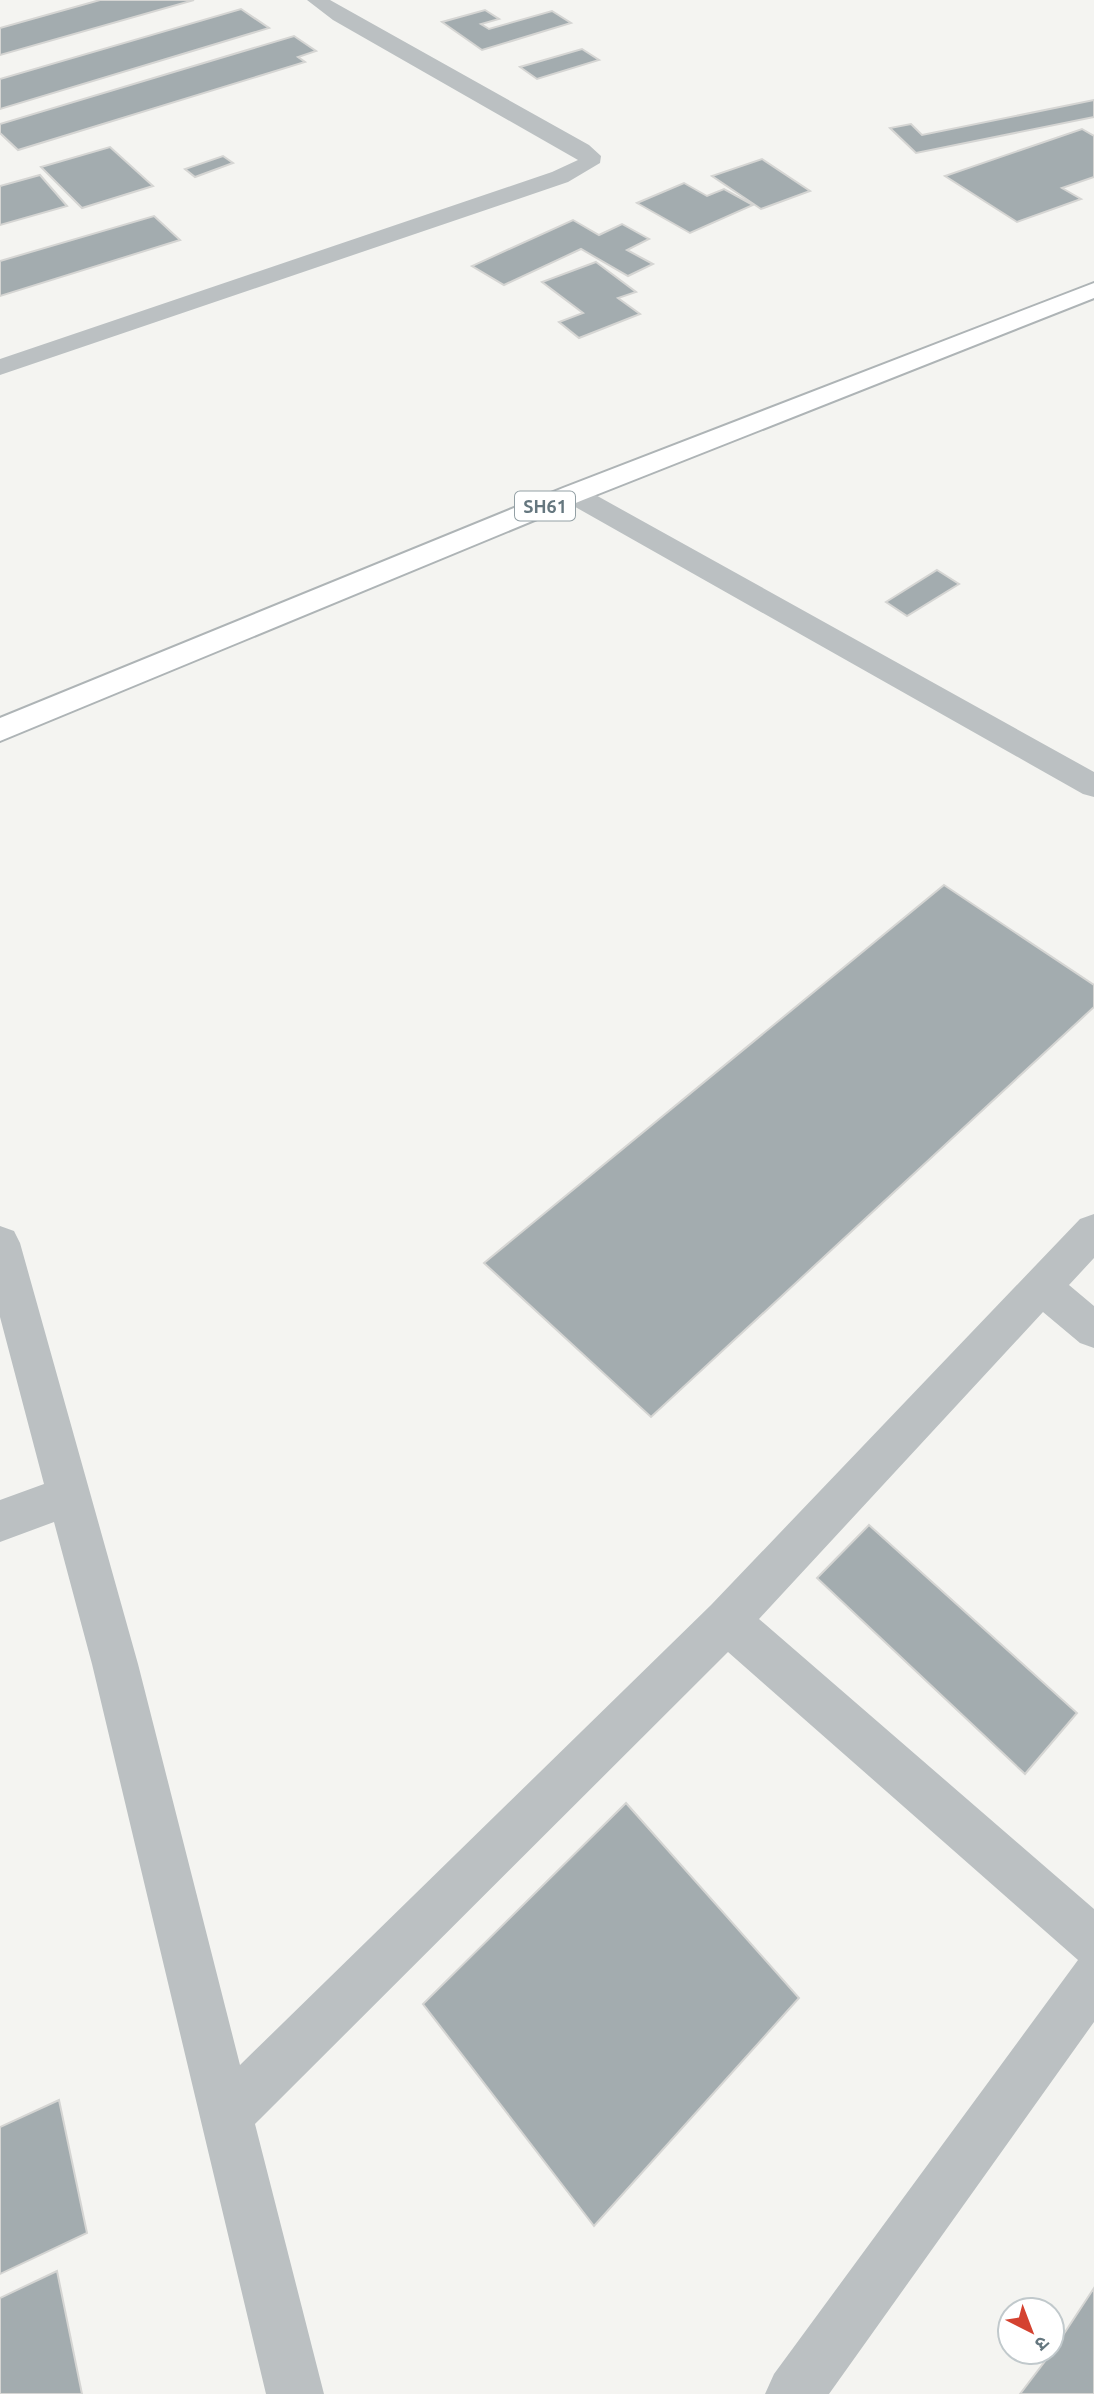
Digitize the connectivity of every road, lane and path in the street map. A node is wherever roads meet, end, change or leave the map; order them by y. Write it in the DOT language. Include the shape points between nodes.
graph roads {
  1 [pos="317,0"];
  2 [pos="1094,290"];
  3 [pos="0,367"];
  4 [pos="573,494"];
  5 [pos="0,730"];
  6 [pos="1094,786"];
  7 [pos="1094,1231"];
  8 [pos="0,1243"];
  9 [pos="1043,1288"];
  10 [pos="1094,1330"];
  11 [pos="70,1496"];
  12 [pos="0,1521"];
  13 [pos="727,1621"];
  14 [pos="1094,1942"];
  15 [pos="1094,1979"];
  16 [pos="226,2116"];
  17 [pos="295,2394"];
  18 [pos="794,2394"];
  1 -- 3 [label="street" via="580,150 590,156 589,163 560,177"];
  2 -- 4 [label="main road, SH61"];
  4 -- 5 [label="main road, SH61"];
  4 -- 6 [label="street"];
  7 -- 9 [label="street"];
  8 -- 11 [label="street"];
  9 -- 10 [label="street"];
  9 -- 13 [label="street"];
  11 -- 12 [label="street"];
  11 -- 16 [label="street"];
  13 -- 14 [label="street"];
  13 -- 16 [label="street"];
  15 -- 18 [label="street"];
  16 -- 17 [label="street"];
}
